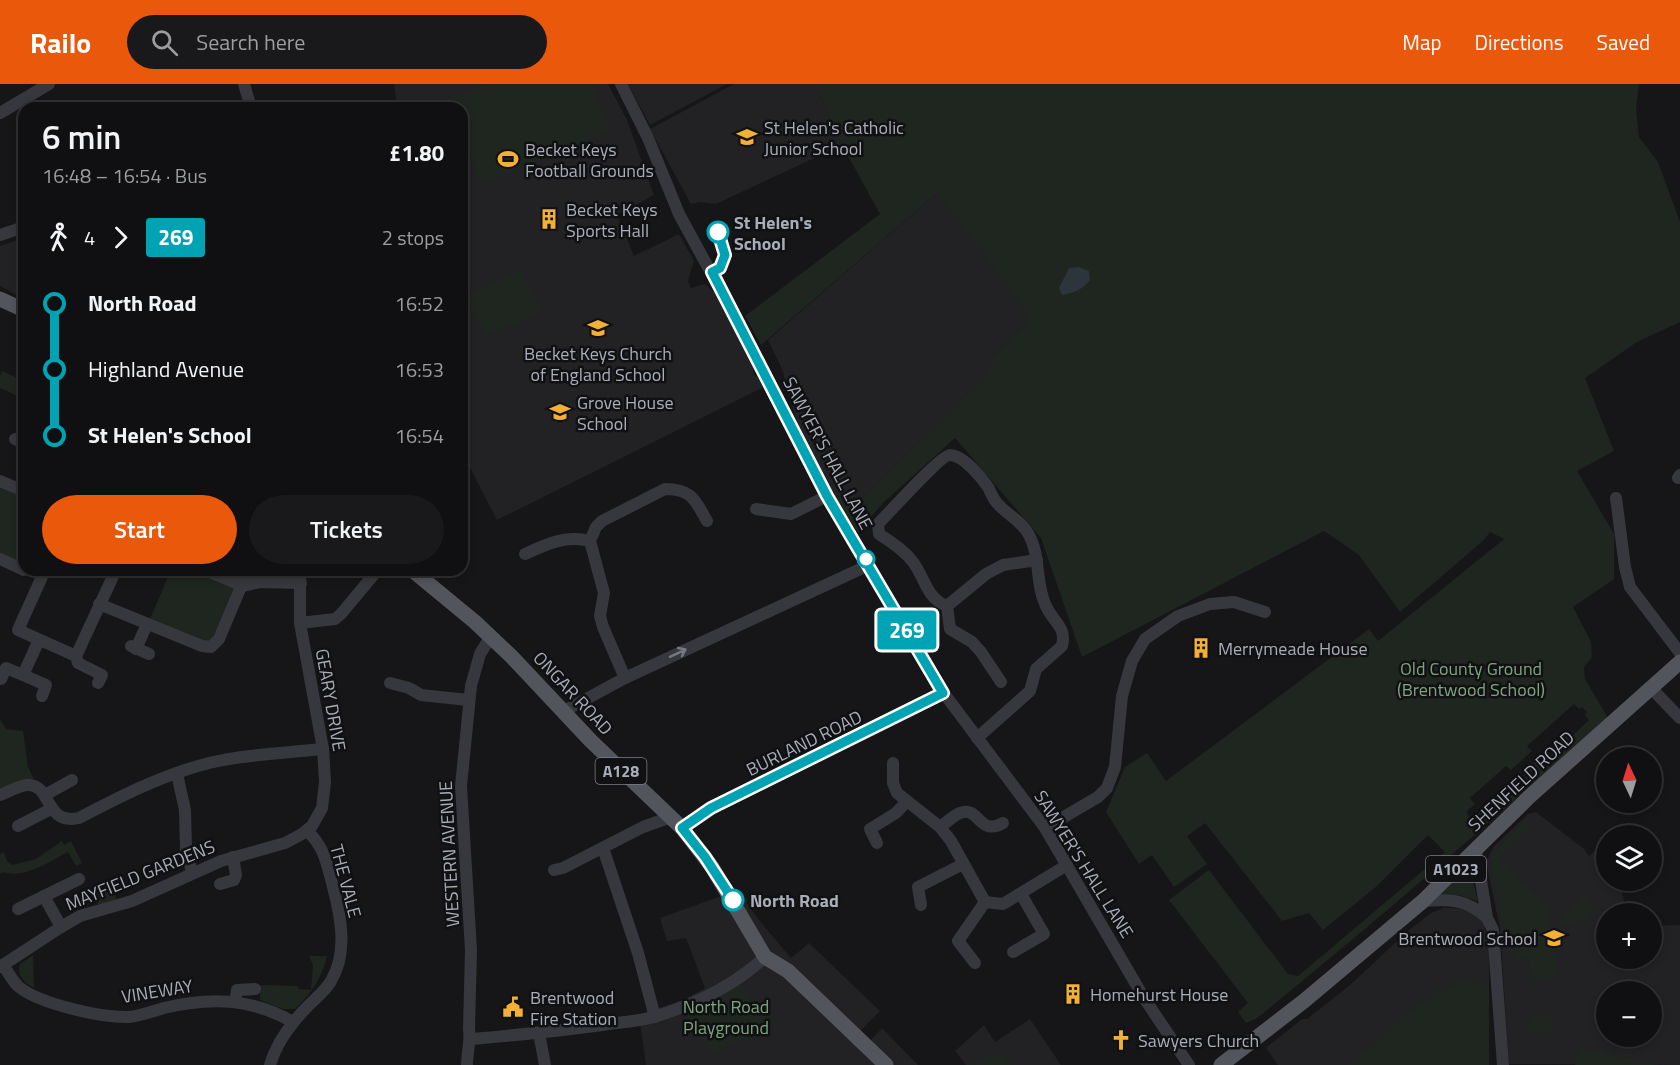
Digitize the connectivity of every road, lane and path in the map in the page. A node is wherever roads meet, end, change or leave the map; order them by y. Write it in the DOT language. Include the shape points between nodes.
graph roads {
  1 [pos="49,84"];
  2 [pos="244,84"];
  3 [pos="621,84"];
  4 [pos="18,102"];
  5 [pos="19,102"];
  6 [pos="249,102"];
  7 [pos="0,113"];
  8 [pos="18,229"];
  9 [pos="0,235"];
  10 [pos="0,299"];
  11 [pos="18,307"];
  12 [pos="0,481"];
  13 [pos="18,488"];
  14 [pos="827,496"];
  15 [pos="1616,498"];
  16 [pos="756,509"];
  17 [pos="707,521"];
  18 [pos="590,541"];
  19 [pos="525,554"];
  20 [pos="0,559"];
  21 [pos="1037,560"];
  22 [pos="869,565"];
  23 [pos="18,567"];
  24 [pos="42,576"];
  25 [pos="113,576"];
  26 [pos="220,576"];
  27 [pos="246,576"];
  28 [pos="301,576"];
  29 [pos="373,576"];
  30 [pos="419,576"];
  31 [pos="243,586"];
  32 [pos="99,604"];
  33 [pos="947,606"];
  34 [pos="1265,612"];
  35 [pos="300,623"];
  36 [pos="147,624"];
  37 [pos="491,636"];
  38 [pos="39,640"];
  39 [pos="1680,653"];
  40 [pos="149,654"];
  41 [pos="76,656"];
  42 [pos="1680,662"];
  43 [pos="23,675"];
  44 [pos="625,678"];
  45 [pos="1,679"];
  46 [pos="390,682"];
  47 [pos="1001,682"];
  48 [pos="98,683"];
  49 [pos="1652,688"];
  50 [pos="943,693"];
  51 [pos="42,696"];
  52 [pos="468,700"];
  53 [pos="564,711"];
  54 [pos="1680,718"];
  55 [pos="977,738"];
  56 [pos="323,749"];
  57 [pos="893,763"];
  58 [pos="177,774"];
  59 [pos="72,780"];
  60 [pos="0,795"];
  61 [pos="45,795"];
  62 [pos="907,801"];
  63 [pos="51,809"];
  64 [pos="676,823"];
  65 [pos="1003,823"];
  66 [pos="18,826"];
  67 [pos="940,827"];
  68 [pos="1045,828"];
  69 [pos="307,831"];
  70 [pos="877,843"];
  71 [pos="603,848"];
  72 [pos="1476,849"];
  73 [pos="233,857"];
  74 [pos="963,864"];
  75 [pos="1067,865"];
  76 [pos="554,870"];
  77 [pos="192,873"];
  78 [pos="79,879"];
  79 [pos="220,884"];
  80 [pos="1021,894"];
  81 [pos="44,896"];
  82 [pos="1424,901"];
  83 [pos="986,902"];
  84 [pos="921,905"];
  85 [pos="18,909"];
  86 [pos="1487,918"];
  87 [pos="61,927"];
  88 [pos="1013,952"];
  89 [pos="765,957"];
  90 [pos="975,963"];
  91 [pos="1,966"];
  92 [pos="255,989"];
  93 [pos="235,1002"];
  94 [pos="655,1017"];
  95 [pos="293,1022"];
  96 [pos="539,1033"];
  97 [pos="471,1039"];
  98 [pos="270,1065"];
  99 [pos="467,1065"];
  100 [pos="545,1065"];
  101 [pos="886,1065"];
  102 [pos="1190,1065"];
  103 [pos="1221,1065"];
  104 [pos="1503,1065"];
  1 -- 5 [label="street"];
  2 -- 6 [label="street"];
  3 -- 14 [label="street, SAWYER'S HALL LANE" via="679,214"];
  4 -- 7 [label="street"];
  8 -- 9 [label="street"];
  10 -- 11 [label="main road"];
  12 -- 13 [label="street"];
  14 -- 16 [label="street" via="791,514"];
  14 -- 22 [label="street, SAWYER'S HALL LANE"];
  15 -- 39 [label="street" via="1630,587"];
  17 -- 18 [label="street" via="690,494 665,489 602,521"];
  18 -- 19 [label="street" via="568,538"];
  18 -- 44 [label="street" via="604,593 600,616"];
  20 -- 23 [label="street"];
  21 -- 33 [label="street" via="1003,565"];
  21 -- 33 [label="street" via="1029,533 995,502 968,464 948,455 878,524 879,534 900,548 912,561 929,593"];
  21 -- 55 [label="street" via="1046,606 1063,630 1062,646 1036,669 1030,692"];
  44 -- 22 [label="street, one-way"];
  22 -- 50 [label="street, SAWYER'S HALL LANE"];
  24 -- 38 [label="street" via="18,630"];
  25 -- 32 [label="street"];
  26 -- 31 [label="street"];
  27 -- 31 [label="street"];
  28 -- 31 [label="street"];
  28 -- 35 [label="street, GEARY DRIVE"];
  29 -- 35 [label="street" via="334,619"];
  30 -- 37 [label="main road, ONGAR ROAD / A128"];
  31 -- 36 [label="street" via="219,639 211,647"];
  32 -- 36 [label="street"];
  32 -- 41 [label="street"];
  33 -- 47 [label="street" via="950,629 972,642"];
  34 -- 68 [label="street" via="1234,602 1210,604 1178,616 1145,639 1132,661 1122,696 1115,766 1107,788"];
  35 -- 56 [label="street, GEARY DRIVE"];
  36 -- 40 [label="street" via="133,647"];
  37 -- 52 [label="street, WESTERN AVENUE" via="477,660"];
  37 -- 53 [label="main road, ONGAR ROAD / A128"];
  38 -- 41 [label="street"];
  38 -- 43 [label="street"];
  41 -- 48 [label="street" via="78,663 102,675"];
  42 -- 49 [label="main road, SHENFIELD ROAD / A1023"];
  43 -- 45 [label="street" via="6,668"];
  43 -- 51 [label="street" via="46,685"];
  44 -- 53 [label="street"];
  46 -- 52 [label="street" via="421,695"];
  49 -- 54 [label="street"];
  49 -- 72 [label="main road, SHENFIELD ROAD / A1023"];
  50 -- 55 [label="street, SAWYER'S HALL LANE"];
  50 -- 64 [label="street, BURLAND ROAD"];
  52 -- 97 [label="street, WESTERN AVENUE" via="461,798 471,938"];
  53 -- 64 [label="main road, ONGAR ROAD / A128"];
  55 -- 68 [label="street, SAWYER'S HALL LANE"];
  56 -- 58 [label="street" via="225,760"];
  56 -- 69 [label="street, GEARY DRIVE" via="325,797 318,817"];
  57 -- 62 [label="street" via="893,783"];
  58 -- 63 [label="street" via="141,786 96,814 71,820"];
  58 -- 77 [label="street"];
  59 -- 61 [label="street"];
  60 -- 61 [label="street" via="25,785"];
  61 -- 63 [label="street"];
  62 -- 67 [label="street"];
  62 -- 70 [label="street" via="870,829"];
  63 -- 66 [label="street"];
  64 -- 71 [label="street, BURLAND ROAD" via="643,827"];
  64 -- 89 [label="main road, ONGAR ROAD / A128" via="712,867"];
  65 -- 67 [label="street" via="983,825 967,812"];
  67 -- 74 [label="street"];
  68 -- 75 [label="street, SAWYER'S HALL LANE"];
  69 -- 73 [label="street, MAYFIELD GARDENS" via="285,843"];
  69 -- 95 [label="street, THE VALE" via="322,848 340,919 341,941 330,983"];
  71 -- 76 [label="street, BURLAND ROAD"];
  71 -- 94 [label="street"];
  72 -- 82 [label="main road, SHENFIELD ROAD / A1023"];
  72 -- 86 [label="street"];
  73 -- 77 [label="street, MAYFIELD GARDENS"];
  73 -- 79 [label="street, MAYFIELD GARDENS" via="234,880"];
  74 -- 83 [label="street"];
  74 -- 84 [label="street" via="918,887"];
  75 -- 80 [label="street"];
  75 -- 102 [label="street, SAWYER'S HALL LANE" via="1144,998"];
  77 -- 87 [label="street, MAYFIELD GARDENS" via="147,895 80,916"];
  78 -- 81 [label="street, MAYFIELD GARDENS"];
  80 -- 83 [label="street" via="1003,904"];
  80 -- 88 [label="street" via="1044,934"];
  81 -- 85 [label="street, MAYFIELD GARDENS"];
  81 -- 87 [label="street, MAYFIELD GARDENS"];
  82 -- 86 [label="street" via="1459,901 1475,907"];
  82 -- 103 [label="main road, SHENFIELD ROAD / A1023"];
  83 -- 90 [label="street" via="958,941"];
  86 -- 104 [label="street" via="1493,930"];
  87 -- 91 [label="street, MAYFIELD GARDENS"];
  89 -- 94 [label="street" via="719,990"];
  89 -- 101 [label="main road, ONGAR ROAD / A128" via="788,971"];
  91 -- 93 [label="street, VINEWAY" via="17,986 37,998 102,1015 129,1017 189,1003"];
  92 -- 93 [label="street" via="237,990"];
  93 -- 95 [label="street, VINEWAY" via="264,1008"];
  94 -- 96 [label="street"];
  95 -- 98 [label="street, THE VALE" via="282,1036"];
  96 -- 97 [label="street"];
  96 -- 100 [label="street"];
  97 -- 99 [label="street, WESTERN AVENUE"];
}
